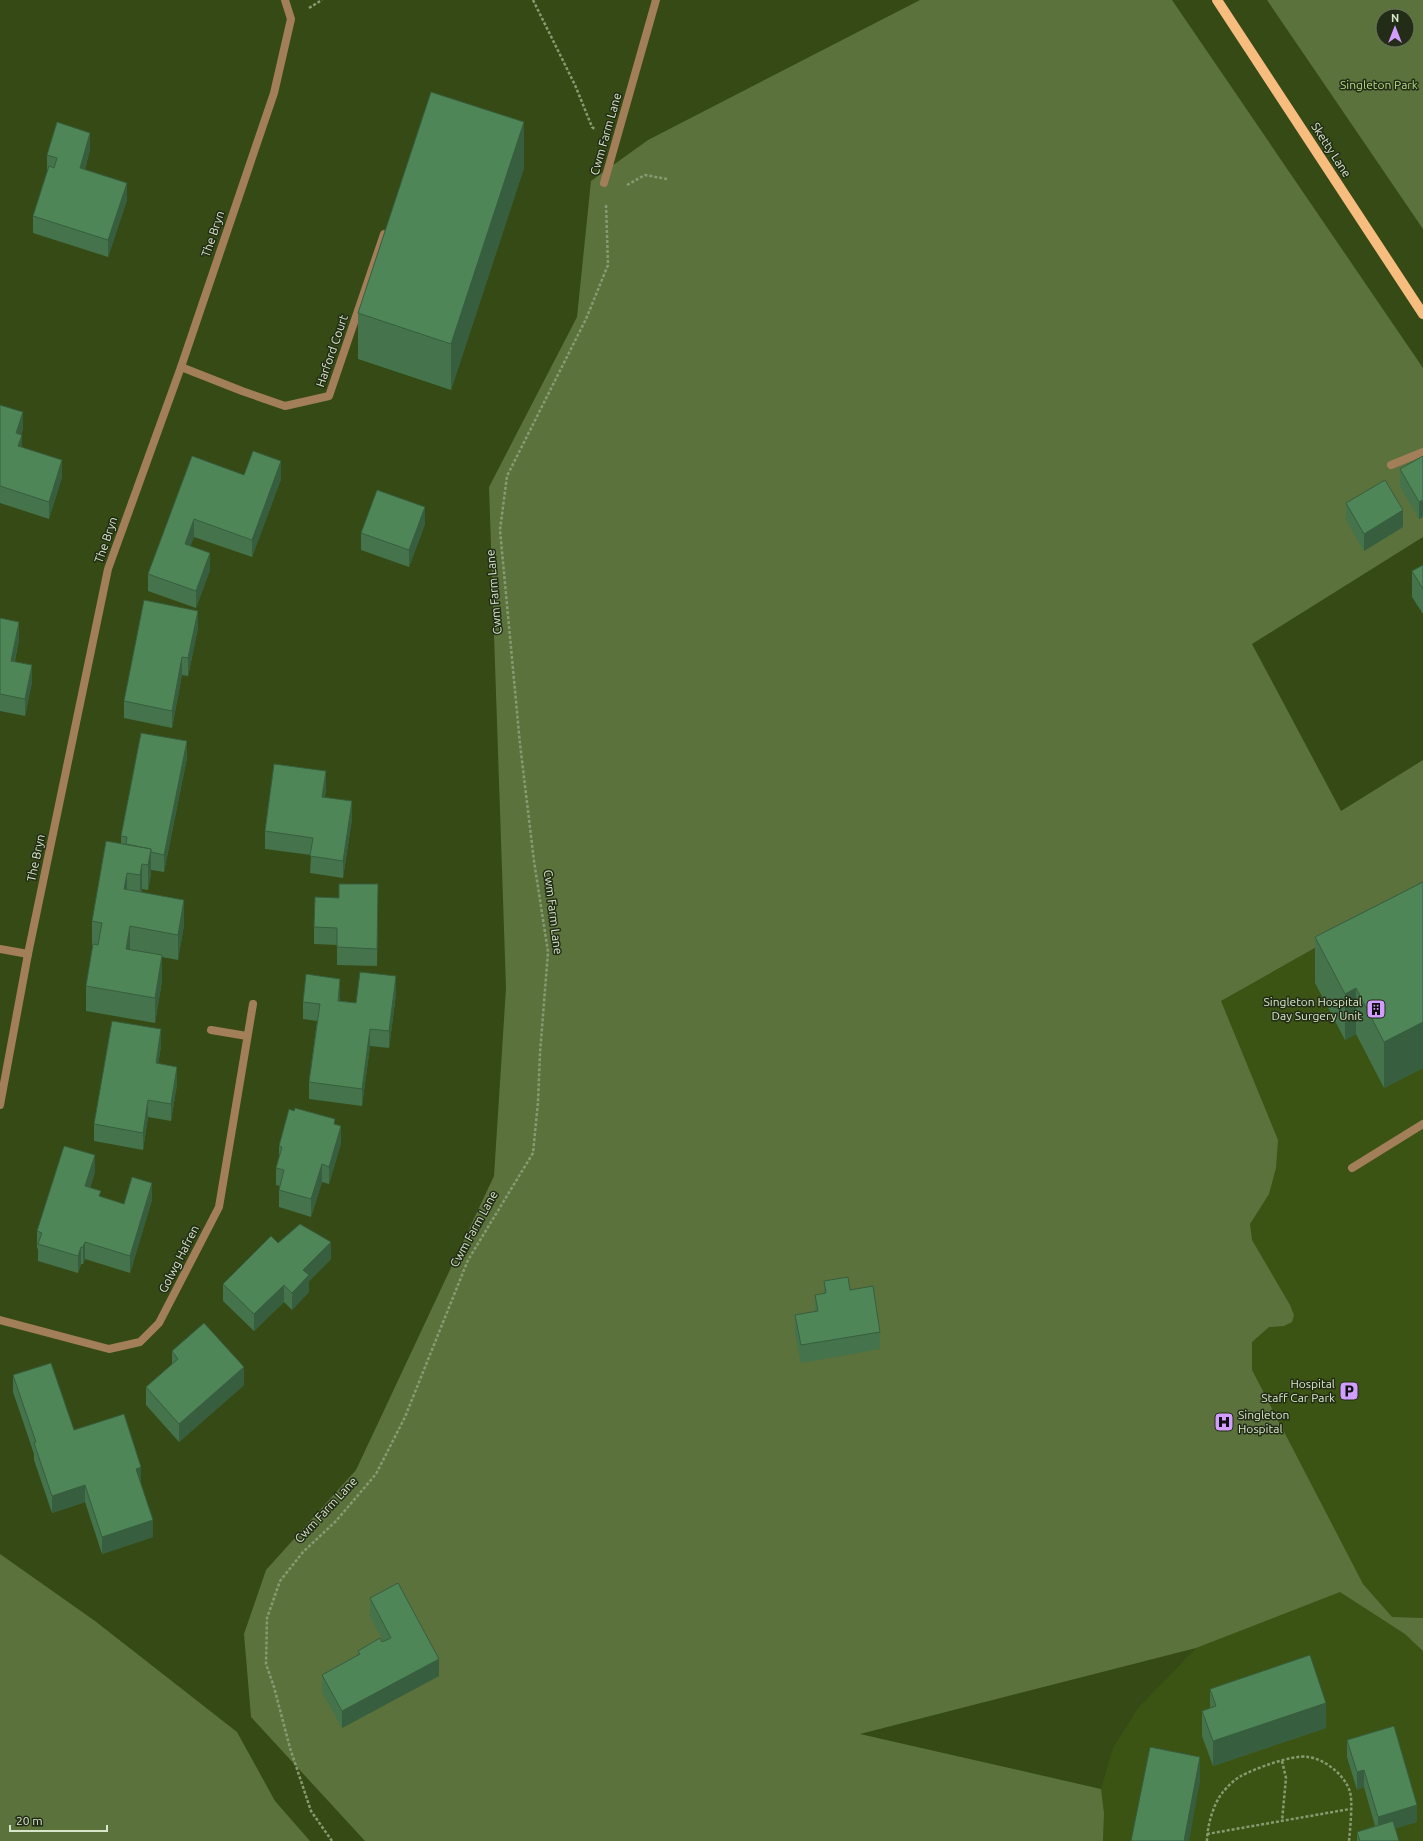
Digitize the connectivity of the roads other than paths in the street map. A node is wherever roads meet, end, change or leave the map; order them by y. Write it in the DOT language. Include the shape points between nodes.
graph roads {
  1 [pos="285,0"];
  2 [pos="656,0"];
  3 [pos="1217,0"];
  4 [pos="604,183"];
  5 [pos="385,234"];
  6 [pos="1423,314"];
  7 [pos="181,367"];
  8 [pos="1423,452"];
  9 [pos="1391,464"];
  10 [pos="0,949"];
  11 [pos="28,954"];
  12 [pos="253,1004"];
  13 [pos="212,1030"];
  14 [pos="247,1036"];
  15 [pos="0,1105"];
  16 [pos="1423,1124"];
  17 [pos="1352,1168"];
  18 [pos="0,1320"];
  1 -- 7 [label="street, The Bryn" via="291,19 274,93"];
  2 -- 4 [label="street, Cwm Farm Lane"];
  3 -- 6 [label="main road, Sketty Lane"];
  5 -- 7 [label="street, Harford Court" via="329,396 285,406"];
  7 -- 11 [label="street, The Bryn" via="108,569"];
  8 -- 9 [label="street"];
  10 -- 11 [label="street"];
  11 -- 15 [label="street, The Bryn"];
  12 -- 14 [label="street, Golwg Hafren"];
  13 -- 14 [label="street"];
  14 -- 18 [label="street, Golwg Hafren" via="219,1207 159,1323 140,1342 109,1349"];
  16 -- 17 [label="street"];
}
